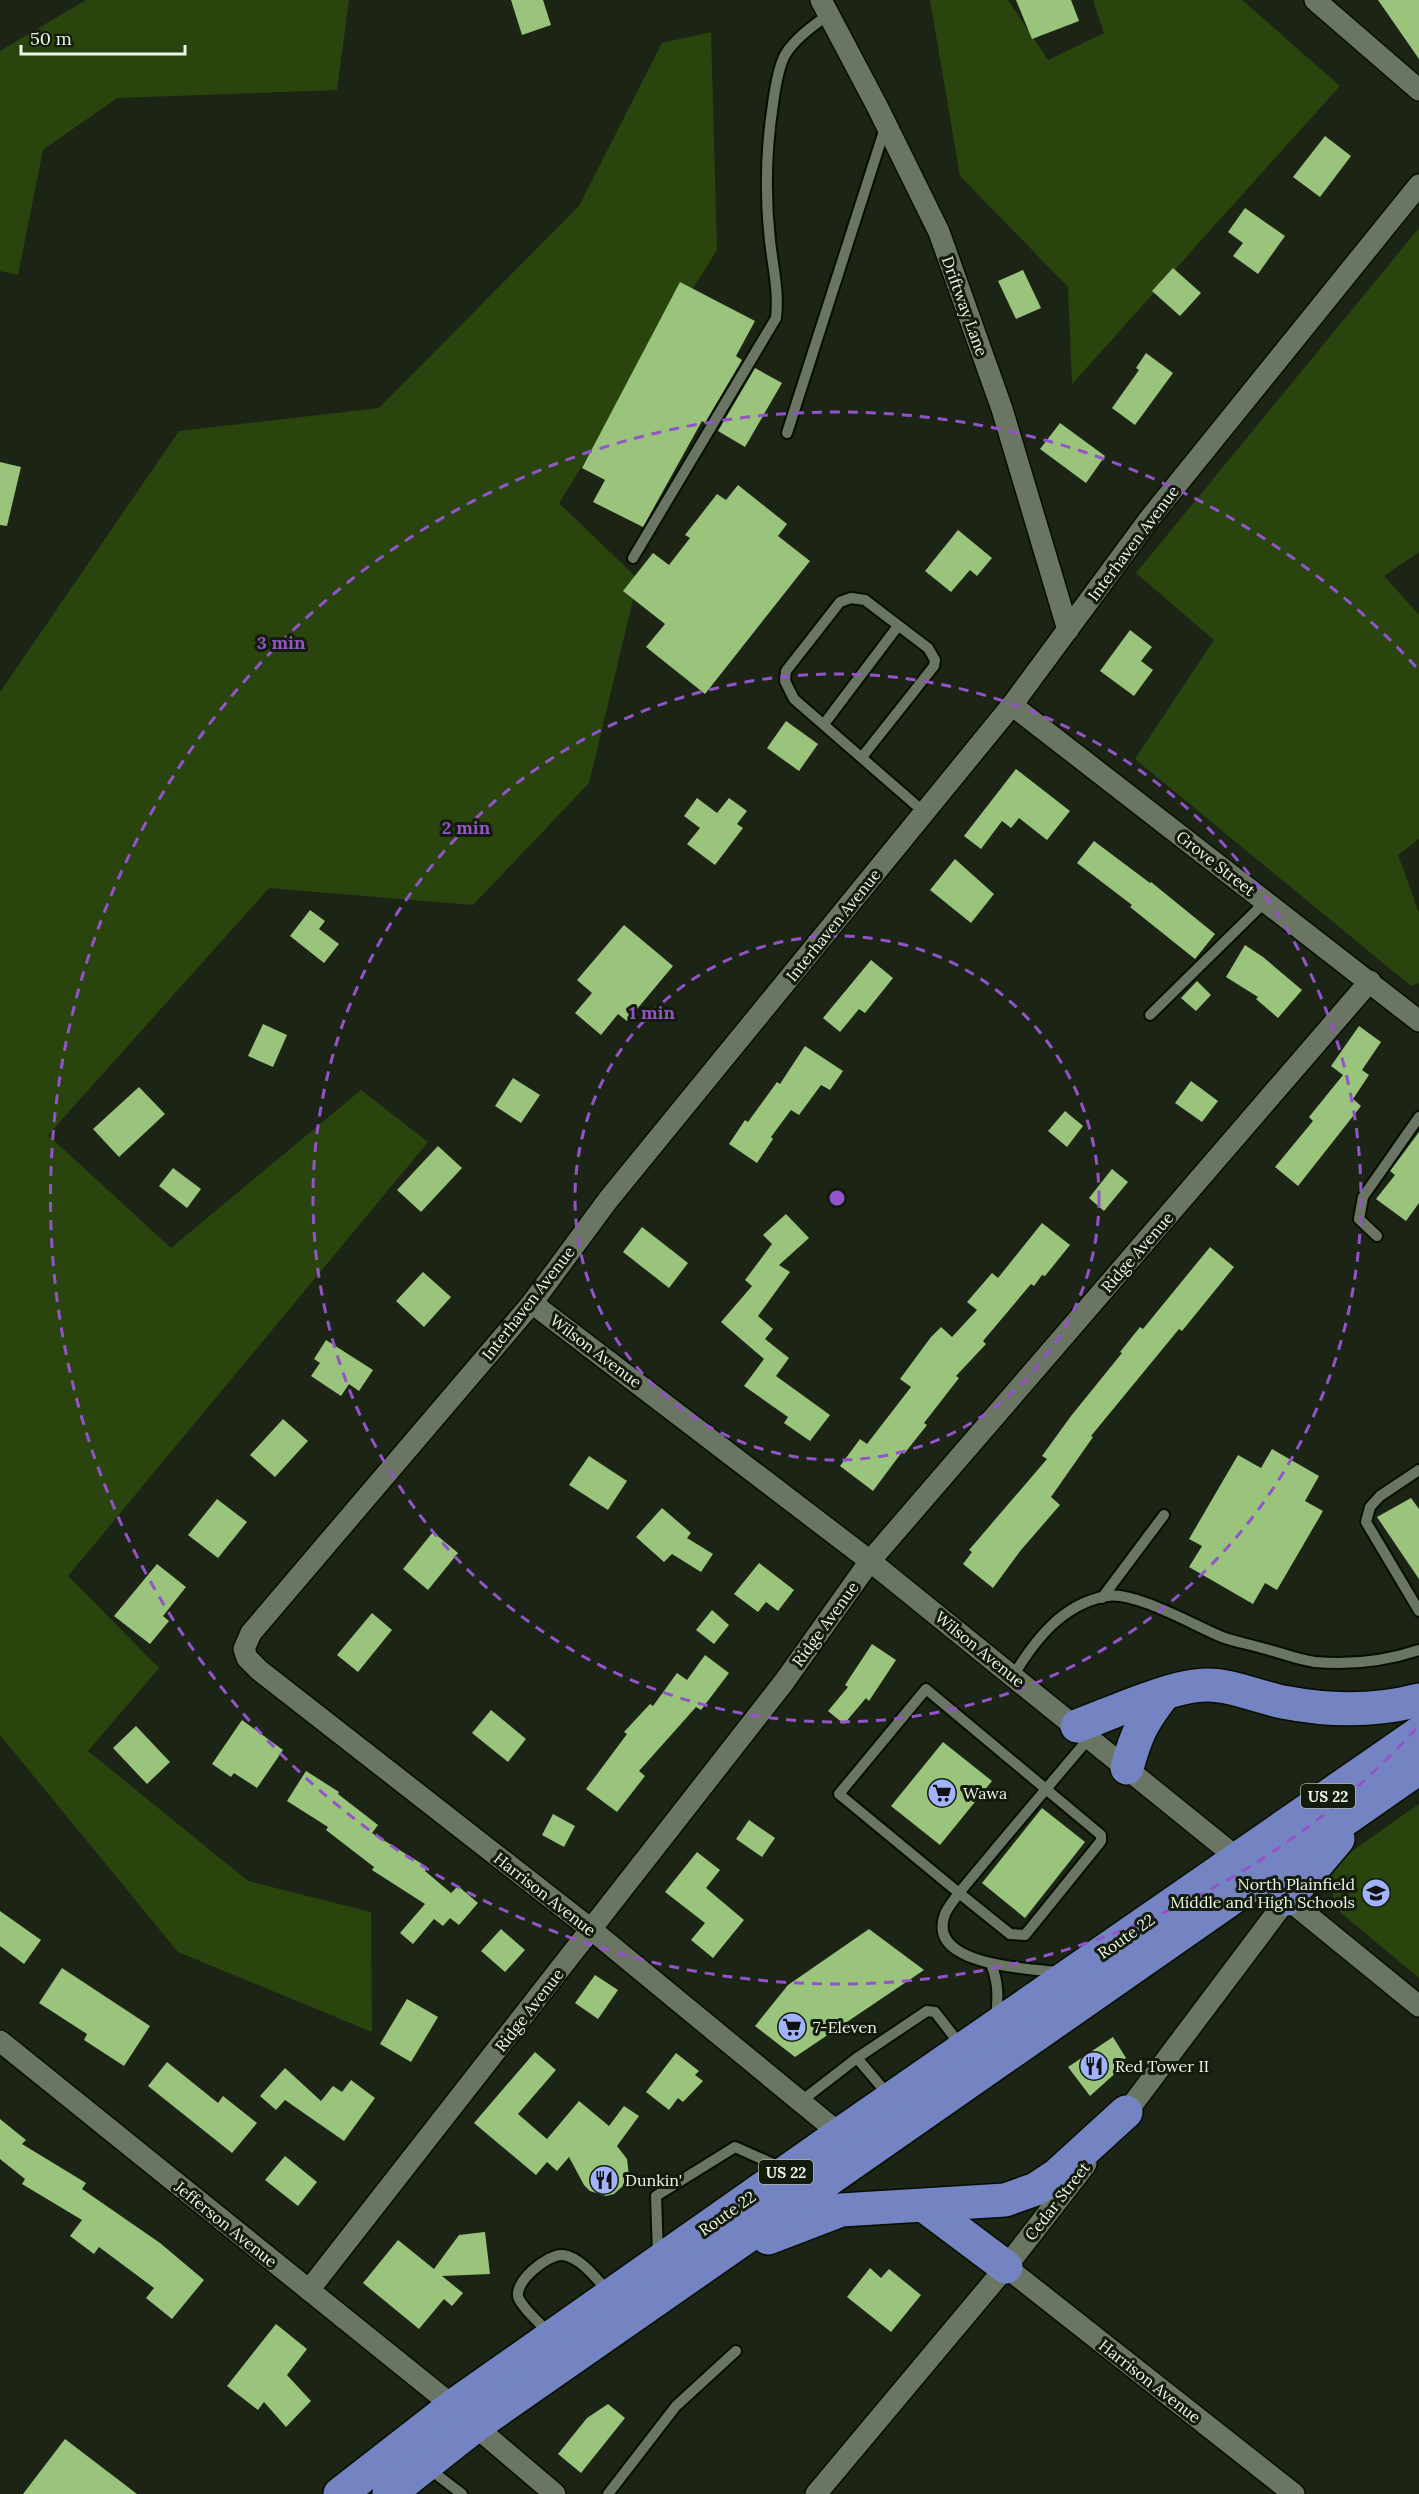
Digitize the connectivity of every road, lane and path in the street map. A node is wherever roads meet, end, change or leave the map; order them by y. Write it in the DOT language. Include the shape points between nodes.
graph roads {
  1 [pos="1315,0"];
  2 [pos="824,7"];
  3 [pos="1419,90"];
  4 [pos="886,125"];
  5 [pos="1419,185"];
  6 [pos="787,432"];
  7 [pos="633,558"];
  8 [pos="898,626"];
  9 [pos="1068,630"];
  10 [pos="1012,705"];
  11 [pos="824,724"];
  12 [pos="862,758"];
  13 [pos="924,812"];
  14 [pos="1266,901"];
  15 [pos="1370,981"];
  16 [pos="1150,1016"];
  17 [pos="1419,1020"];
  18 [pos="1419,1117"];
  19 [pos="1377,1236"];
  20 [pos="532,1303"];
  21 [pos="1419,1470"];
  22 [pos="1164,1515"];
  23 [pos="870,1561"];
  24 [pos="1102,1598"];
  25 [pos="1419,1611"];
  26 [pos="1419,1650"];
  27 [pos="247,1658"];
  28 [pos="1013,1676"];
  29 [pos="1163,1695"];
  30 [pos="1419,1700"];
  31 [pos="1084,1731"];
  32 [pos="1419,1733"];
  33 [pos="1127,1768"];
  34 [pos="1419,1768"];
  35 [pos="1046,1788"];
  36 [pos="1366,1805"];
  37 [pos="997,1848"];
  38 [pos="1006,1856"];
  39 [pos="982,1866"];
  40 [pos="1250,1868"];
  41 [pos="991,1874"];
  42 [pos="959,1893"];
  43 [pos="1287,1899"];
  44 [pos="592,1930"];
  45 [pos="991,1964"];
  46 [pos="1073,1974"];
  47 [pos="1419,2006"];
  48 [pos="995,2028"];
  49 [pos="0,2041"];
  50 [pos="964,2049"];
  51 [pos="857,2058"];
  52 [pos="891,2099"];
  53 [pos="800,2102"];
  54 [pos="1126,2112"];
  55 [pos="840,2134"];
  56 [pos="788,2170"];
  57 [pos="926,2206"];
  58 [pos="724,2254"];
  59 [pos="658,2261"];
  60 [pos="1006,2267"];
  61 [pos="309,2290"];
  62 [pos="612,2294"];
  63 [pos="552,2336"];
  64 [pos="736,2351"];
  65 [pos="464,2416"];
  66 [pos="425,2466"];
  67 [pos="340,2494"];
  68 [pos="389,2494"];
  69 [pos="462,2494"];
  70 [pos="555,2494"];
  71 [pos="608,2494"];
  72 [pos="816,2494"];
  73 [pos="1294,2494"];
  1 -- 3 [label="street"];
  2 -- 4 [label="street, Driftway Lane"];
  2 -- 7 [label="lane" via="784,56 767,142 770,242 778,297 776,318"];
  4 -- 6 [label="lane"];
  4 -- 9 [label="street, Driftway Lane" via="939,232 1002,408"];
  5 -- 9 [label="street, Interhaven Avenue" via="1150,518"];
  8 -- 11 [label="lane"];
  8 -- 11 [label="lane" via="865,600 856,597 840,602 786,671 787,688 794,699"];
  8 -- 12 [label="lane" via="932,654 934,666"];
  9 -- 10 [label="street, Interhaven Avenue"];
  10 -- 13 [label="street, Interhaven Avenue"];
  10 -- 14 [label="street, Grove Street"];
  11 -- 12 [label="lane"];
  12 -- 13 [label="lane"];
  13 -- 20 [label="street, Interhaven Avenue" via="608,1200"];
  14 -- 15 [label="street, Grove Street"];
  14 -- 16 [label="lane"];
  15 -- 17 [label="street, Grove Street"];
  15 -- 23 [label="street, Ridge Avenue"];
  18 -- 19 [label="lane" via="1363,1197 1359,1219"];
  20 -- 23 [label="street, Wilson Avenue"];
  20 -- 27 [label="street, Interhaven Avenue" via="251,1633 244,1649"];
  21 -- 25 [label="lane" via="1380,1496 1370,1506 1366,1522"];
  22 -- 24 [label="lane"];
  23 -- 28 [label="street, Wilson Avenue"];
  23 -- 44 [label="street, Ridge Avenue" via="784,1682"];
  24 -- 26 [label="lane" via="1121,1596 1172,1613 1223,1637 1314,1662 1374,1661"];
  24 -- 28 [label="lane" via="1081,1604 1049,1626"];
  27 -- 44 [label="street, Harrison Avenue"];
  28 -- 31 [label="street, Wilson Avenue"];
  29 -- 30 [label="highway" via="1189,1686 1210,1685 1283,1702 1359,1710"];
  29 -- 31 [label="highway"];
  29 -- 33 [label="highway" via="1143,1721"];
  31 -- 33 [label="street, Wilson Avenue"];
  31 -- 35 [label="lane"];
  32 -- 40 [label="highway, US 22"];
  33 -- 40 [label="street, Wilson Avenue"];
  34 -- 36 [label="highway, US 22"];
  35 -- 37 [label="lane" via="1016,1833"];
  35 -- 42 [label="lane" via="1101,1835 1101,1841 1082,1857 1052,1894 1025,1935 1010,1934"];
  35 -- 42 [label="lane" via="926,1689 839,1794"];
  36 -- 40 [label="highway, US 22"];
  36 -- 43 [label="highway"];
  37 -- 38 [label="lane"];
  37 -- 39 [label="lane"];
  39 -- 41 [label="lane"];
  39 -- 42 [label="lane"];
  40 -- 43 [label="street, Wilson Avenue"];
  40 -- 46 [label="highway, Route 22 / US 22"];
  40 -- 58 [label="highway, US 22"];
  42 -- 45 [label="lane" via="944,1915 944,1936 963,1954"];
  43 -- 47 [label="street, Wilson Avenue"];
  43 -- 54 [label="street, Cedar Street"];
  44 -- 53 [label="street, Harrison Avenue"];
  44 -- 61 [label="street, Ridge Avenue"];
  45 -- 46 [label="lane"];
  45 -- 48 [label="lane" via="998,1991"];
  46 -- 48 [label="highway, Route 22 / US 22"];
  48 -- 50 [label="highway, Route 22 / US 22"];
  49 -- 61 [label="street, Jefferson Avenue"];
  50 -- 51 [label="lane" via="935,2012 927,2011"];
  50 -- 52 [label="highway, Route 22 / US 22"];
  51 -- 52 [label="lane"];
  51 -- 53 [label="lane"];
  52 -- 55 [label="highway, Route 22 / US 22"];
  53 -- 55 [label="street, Harrison Avenue"];
  54 -- 57 [label="highway" via="1057,2175 1036,2189 1005,2200"];
  54 -- 60 [label="street, Cedar Street"];
  55 -- 56 [label="highway, Route 22 / US 22"];
  56 -- 59 [label="highway, Route 22 / US 22"];
  56 -- 59 [label="lane" via="735,2147 656,2196"];
  57 -- 58 [label="highway" via="841,2210"];
  57 -- 60 [label="highway"];
  58 -- 65 [label="highway, US 22"];
  59 -- 62 [label="highway, Route 22 / US 22"];
  60 -- 72 [label="street, Cedar Street"];
  60 -- 73 [label="street, Harrison Avenue"];
  61 -- 65 [label="street, Jefferson Avenue"];
  62 -- 63 [label="highway, Route 22 / US 22"];
  62 -- 63 [label="lane" via="579,2262 554,2255 521,2280 517,2289 518,2298"];
  63 -- 65 [label="highway, Route 22 / US 22"];
  64 -- 71 [label="lane" via="676,2406"];
  65 -- 66 [label="highway, US 22"];
  65 -- 67 [label="highway, Route 22 / US 22"];
  65 -- 70 [label="street, Jefferson Avenue"];
  66 -- 68 [label="highway, US 22"];
  66 -- 69 [label="lane"];
}
